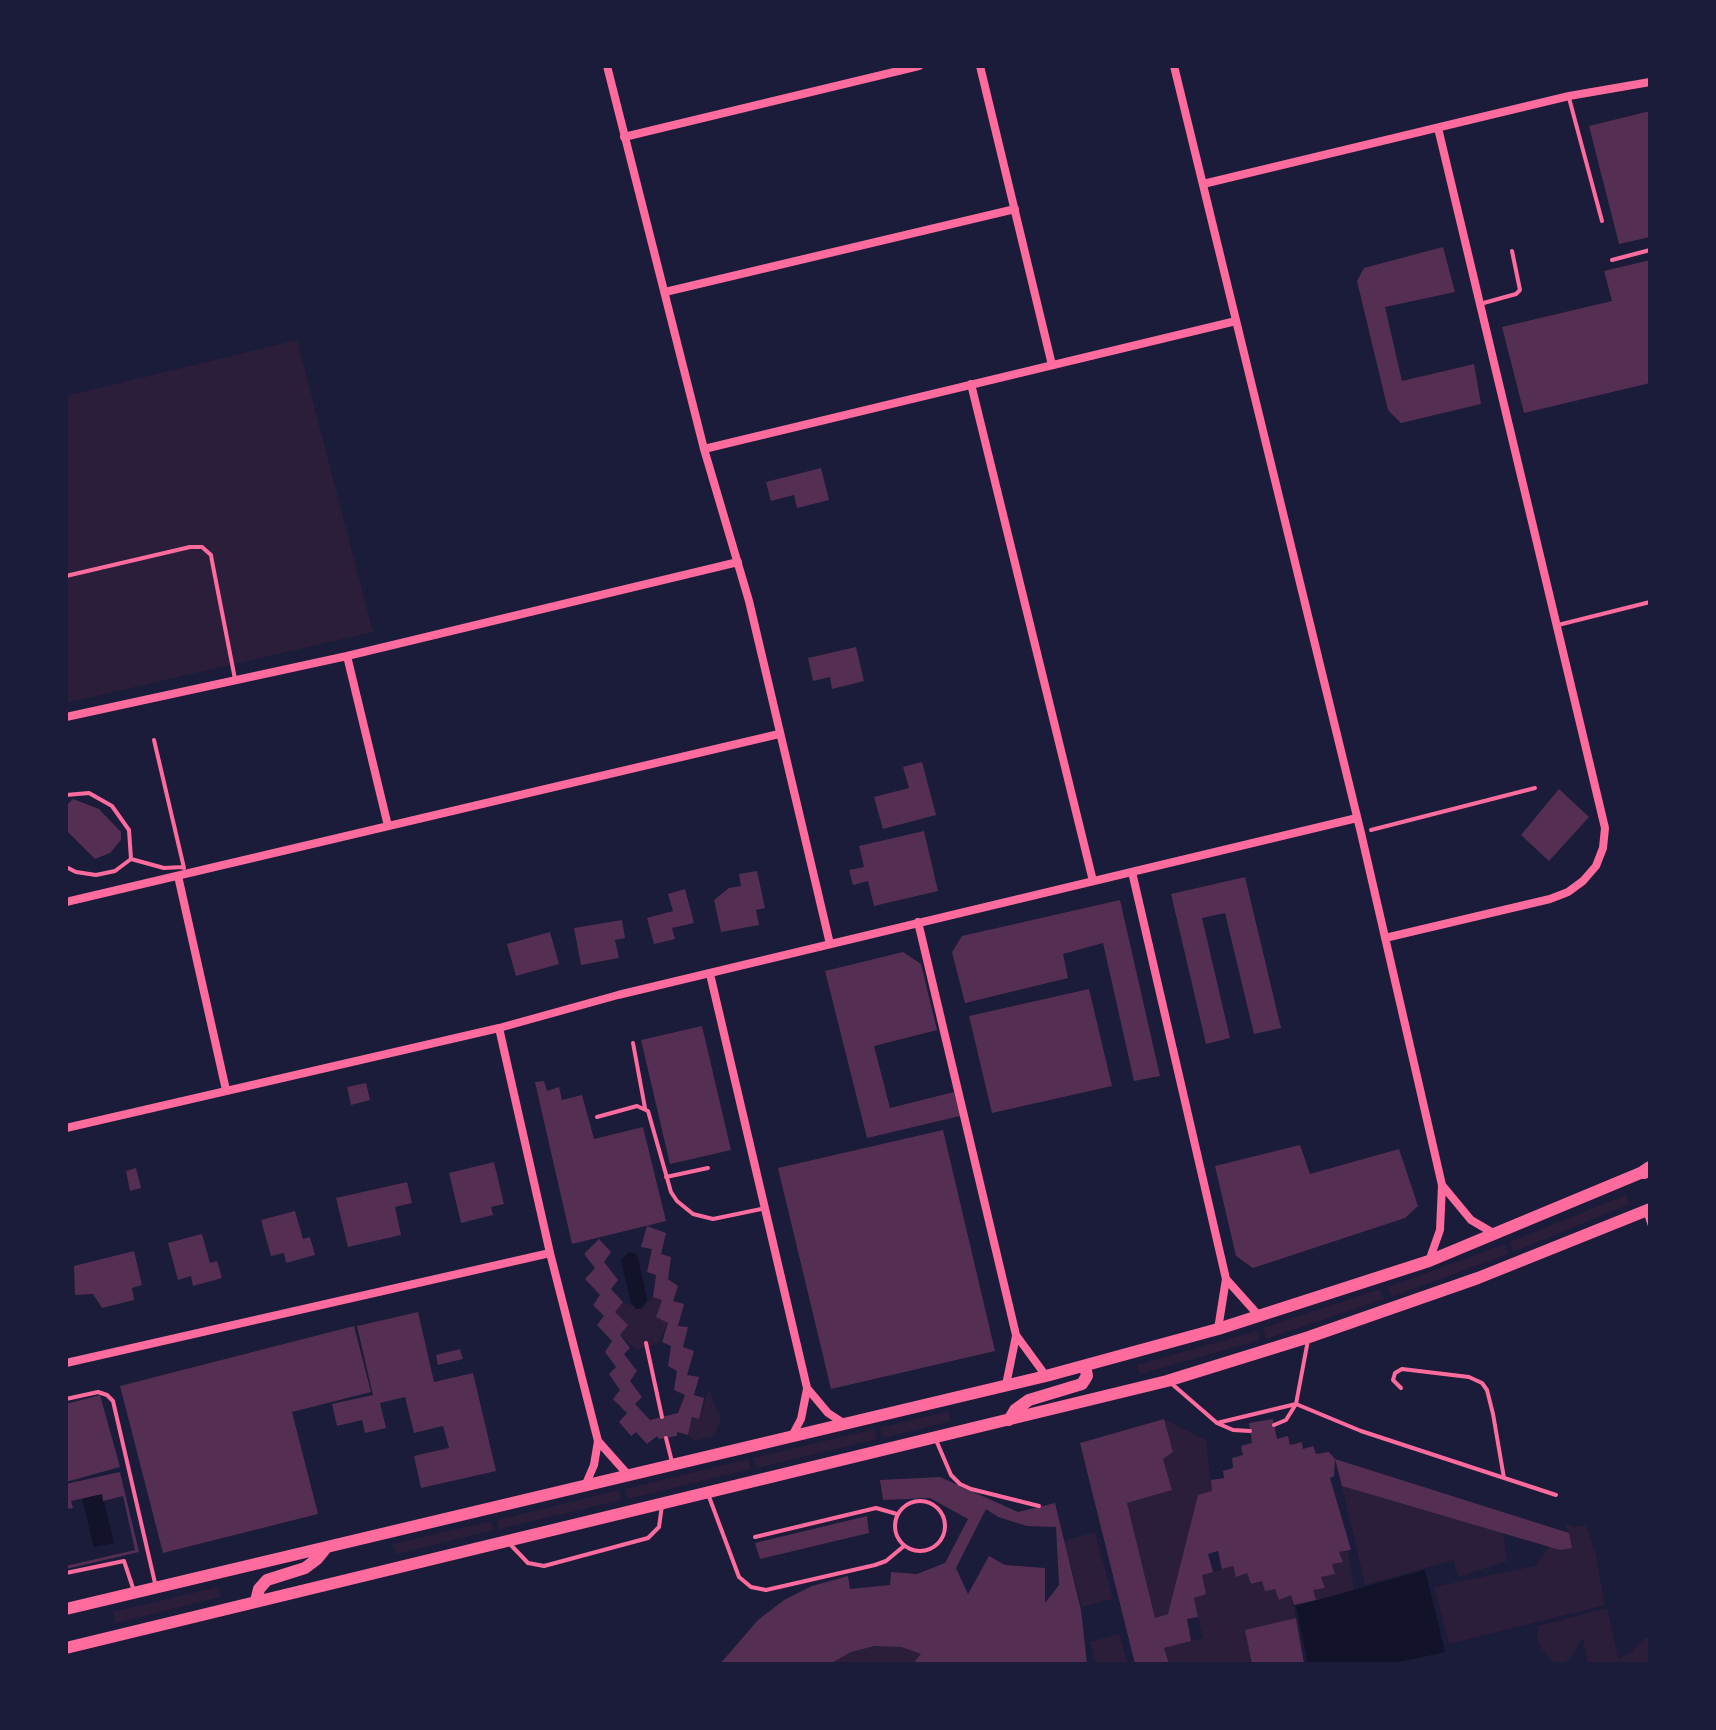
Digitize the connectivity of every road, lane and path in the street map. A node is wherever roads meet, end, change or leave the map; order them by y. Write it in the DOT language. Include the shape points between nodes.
graph roads {
  1 [pos="607,66"];
  2 [pos="919,66"];
  3 [pos="980,66"];
  4 [pos="1174,66"];
  5 [pos="1650,82"];
  6 [pos="1569,96"];
  7 [pos="1438,128"];
  8 [pos="624,137"];
  9 [pos="1203,184"];
  10 [pos="1015,209"];
  11 [pos="1602,221"];
  12 [pos="1650,250"];
  13 [pos="1512,251"];
  14 [pos="1612,260"];
  15 [pos="665,292"];
  16 [pos="1480,304"];
  17 [pos="1236,321"];
  18 [pos="1052,365"];
  19 [pos="971,384"];
  20 [pos="704,449"];
  21 [pos="738,562"];
  22 [pos="66,576"];
  23 [pos="1650,602"];
  24 [pos="1558,625"];
  25 [pos="347,656"];
  26 [pos="235,679"];
  27 [pos="66,717"];
  28 [pos="779,734"];
  29 [pos="154,740"];
  30 [pos="1535,788"];
  31 [pos="66,795"];
  32 [pos="1357,818"];
  33 [pos="388,826"];
  34 [pos="1361,833"];
  35 [pos="131,859"];
  36 [pos="66,867"];
  37 [pos="182,872"];
  38 [pos="1132,872"];
  39 [pos="1093,881"];
  40 [pos="66,902"];
  41 [pos="918,922"];
  42 [pos="1385,938"];
  43 [pos="830,944"];
  44 [pos="710,974"];
  45 [pos="499,1028"];
  46 [pos="633,1043"];
  47 [pos="226,1090"];
  48 [pos="645,1108"];
  49 [pos="597,1117"];
  50 [pos="66,1128"];
  51 [pos="708,1168"];
  52 [pos="1648,1170"];
  53 [pos="666,1177"];
  54 [pos="1442,1185"];
  55 [pos="766,1208"];
  56 [pos="1648,1210"];
  57 [pos="1650,1226"];
  58 [pos="1496,1235"];
  59 [pos="550,1253"];
  60 [pos="1429,1261"];
  61 [pos="1226,1279"];
  62 [pos="1260,1317"];
  63 [pos="1218,1329"];
  64 [pos="1016,1335"];
  65 [pos="1309,1337"];
  66 [pos="646,1343"];
  67 [pos="66,1363"];
  68 [pos="1085,1366"];
  69 [pos="1046,1376"];
  70 [pos="1167,1381"];
  71 [pos="1006,1385"];
  72 [pos="807,1388"];
  73 [pos="1401,1388"];
  74 [pos="66,1399"];
  75 [pos="1296,1404"];
  76 [pos="662,1417"];
  77 [pos="1009,1420"];
  78 [pos="1217,1423"];
  79 [pos="845,1424"];
  80 [pos="1274,1425"];
  81 [pos="1250,1431"];
  82 [pos="792,1437"];
  83 [pos="935,1437"];
  84 [pos="666,1438"];
  85 [pos="598,1441"];
  86 [pos="673,1466"];
  87 [pos="630,1476"];
  88 [pos="1504,1478"];
  89 [pos="584,1487"];
  90 [pos="707,1492"];
  91 [pos="1556,1495"];
  92 [pos="662,1502"];
  93 [pos="1039,1506"];
  94 [pos="897,1514"];
  95 [pos="755,1537"];
  96 [pos="507,1540"];
  97 [pos="904,1546"];
  98 [pos="326,1548"];
  99 [pos="66,1573"];
  100 [pos="156,1588"];
  101 [pos="135,1593"];
  102 [pos="256,1601"];
  103 [pos="66,1609"];
  104 [pos="66,1648"];
  1 -- 8 [label="street"];
  2 -- 8 [label="street"];
  3 -- 10 [label="street"];
  4 -- 9 [label="street"];
  5 -- 6 [label="street"];
  6 -- 7 [label="street"];
  6 -- 11 [label="lane"];
  7 -- 9 [label="street"];
  7 -- 16 [label="street"];
  8 -- 15 [label="street"];
  9 -- 17 [label="street"];
  10 -- 15 [label="street"];
  10 -- 18 [label="street"];
  12 -- 14 [label="lane"];
  13 -- 16 [label="lane" via="1520,290"];
  15 -- 20 [label="street"];
  16 -- 24 [label="street"];
  17 -- 18 [label="street"];
  17 -- 32 [label="street"];
  18 -- 19 [label="street"];
  19 -- 20 [label="street"];
  19 -- 39 [label="street"];
  20 -- 21 [label="street"];
  21 -- 25 [label="street"];
  21 -- 28 [label="street"];
  22 -- 26 [label="lane" via="202,547 211,555"];
  23 -- 24 [label="lane"];
  24 -- 42 [label="street" via="1603,809 1603,848 1596,866 1568,892 1550,899"];
  25 -- 26 [label="street"];
  25 -- 33 [label="street"];
  26 -- 27 [label="street"];
  28 -- 33 [label="street"];
  28 -- 43 [label="street"];
  29 -- 37 [label="lane"];
  30 -- 34 [label="path"];
  31 -- 35 [label="lane" via="89,793 112,806 129,830"];
  32 -- 34 [label="street"];
  32 -- 38 [label="street"];
  33 -- 37 [label="street"];
  34 -- 42 [label="street"];
  35 -- 36 [label="lane" via="115,871 96,875"];
  35 -- 37 [label="lane"];
  37 -- 40 [label="street"];
  37 -- 47 [label="street"];
  38 -- 39 [label="street"];
  38 -- 61 [label="street"];
  39 -- 41 [label="street"];
  41 -- 43 [label="street"];
  41 -- 64 [label="street"];
  42 -- 54 [label="street"];
  43 -- 44 [label="street"];
  44 -- 45 [label="street"];
  44 -- 55 [label="street"];
  45 -- 47 [label="street"];
  45 -- 59 [label="street"];
  46 -- 48 [label="lane"];
  47 -- 50 [label="street"];
  48 -- 49 [label="lane"];
  48 -- 53 [label="lane"];
  51 -- 53 [label="lane"];
  52 -- 58 [label="main road"];
  53 -- 55 [label="lane" via="677,1201 703,1218"];
  54 -- 58 [label="street" via="1471,1220"];
  54 -- 60 [label="street" via="1440,1230"];
  55 -- 72 [label="street"];
  56 -- 57 [label="lane"];
  56 -- 65 [label="main road" via="1478,1278"];
  58 -- 60 [label="main road"];
  59 -- 67 [label="street"];
  59 -- 85 [label="street"];
  60 -- 62 [label="main road"];
  61 -- 62 [label="street"];
  61 -- 63 [label="street"];
  62 -- 63 [label="main road"];
  63 -- 68 [label="main road"];
  64 -- 69 [label="street"];
  64 -- 71 [label="street"];
  65 -- 70 [label="main road"];
  65 -- 75 [label="lane"];
  66 -- 76 [label="lane"];
  68 -- 69 [label="main road"];
  68 -- 77 [label="main road" via="1082,1384 1029,1400"];
  69 -- 71 [label="main road"];
  70 -- 77 [label="main road"];
  70 -- 78 [label="lane"];
  71 -- 79 [label="main road"];
  72 -- 79 [label="street" via="820,1406"];
  72 -- 82 [label="street"];
  73 -- 88 [label="lane" via="1393,1380 1402,1369 1482,1383"];
  74 -- 100 [label="lane" via="98,1392 113,1401"];
  75 -- 78 [label="lane"];
  75 -- 80 [label="lane" via="1286,1420"];
  75 -- 88 [label="lane"];
  77 -- 83 [label="main road"];
  78 -- 81 [label="lane"];
  79 -- 82 [label="main road"];
  82 -- 86 [label="main road"];
  83 -- 90 [label="main road"];
  83 -- 93 [label="lane" via="960,1484"];
  84 -- 86 [label="lane"];
  85 -- 87 [label="street"];
  85 -- 89 [label="street"];
  86 -- 87 [label="main road"];
  87 -- 89 [label="main road"];
  88 -- 91 [label="lane"];
  89 -- 98 [label="main road"];
  90 -- 92 [label="main road"];
  90 -- 97 [label="lane" via="739,1577 751,1587 766,1590 875,1565"];
  92 -- 96 [label="main road"];
  92 -- 96 [label="lane" via="659,1527 648,1538 544,1566 528,1563"];
  94 -- 95 [label="lane" via="876,1508"];
  94 -- 97 [label="lane" via="895,1531"];
  94 -- 97 [label="lane" via="910,1502 928,1502 945,1521 937,1545 921,1551"];
  96 -- 102 [label="main road"];
  98 -- 100 [label="main road"];
  98 -- 102 [label="main road" via="305,1568 267,1580"];
  99 -- 101 [label="lane" via="124,1561"];
  100 -- 101 [label="main road"];
  101 -- 103 [label="main road"];
  102 -- 104 [label="main road"];
}
